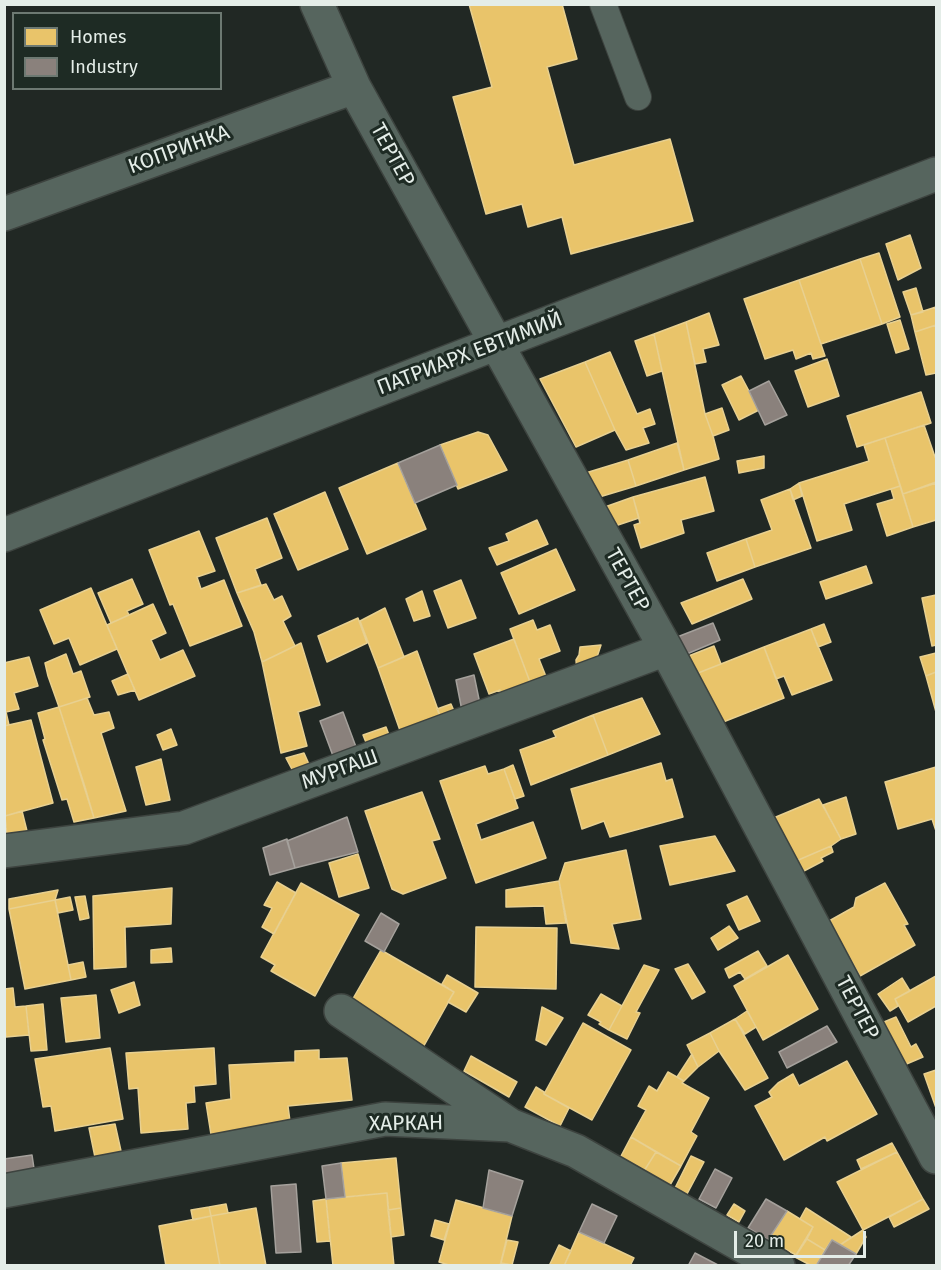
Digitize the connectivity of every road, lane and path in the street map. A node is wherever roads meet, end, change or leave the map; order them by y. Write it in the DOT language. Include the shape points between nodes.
graph roads {
  1 [pos="316,4"];
  2 [pos="603,4"];
  3 [pos="354,87"];
  4 [pos="638,97"];
  5 [pos="936,174"];
  6 [pos="4,214"];
  7 [pos="497,343"];
  8 [pos="4,535"];
  9 [pos="666,649"];
  10 [pos="4,851"];
  11 [pos="341,1011"];
  12 [pos="510,1125"];
  13 [pos="936,1157"];
  14 [pos="4,1191"];
  15 [pos="778,1266"];
  1 -- 3 [label="street, ТЕРТЕР"];
  2 -- 4 [label="lane"];
  3 -- 6 [label="street, КОПРИНКА"];
  3 -- 7 [label="street, ТЕРТЕР"];
  5 -- 7 [label="street, ПАТРИАРХ ЕВТИМИЙ"];
  7 -- 8 [label="street, ПАТРИАРХ ЕВТИМИЙ"];
  7 -- 9 [label="street, ТЕРТЕР"];
  9 -- 10 [label="street, МУРГАШ" via="184,828"];
  9 -- 13 [label="street, ТЕРТЕР"];
  11 -- 12 [label="street"];
  12 -- 14 [label="street, ХАРКАН" via="385,1119"];
  12 -- 15 [label="street, ХАРКАН" via="576,1151"];
}
